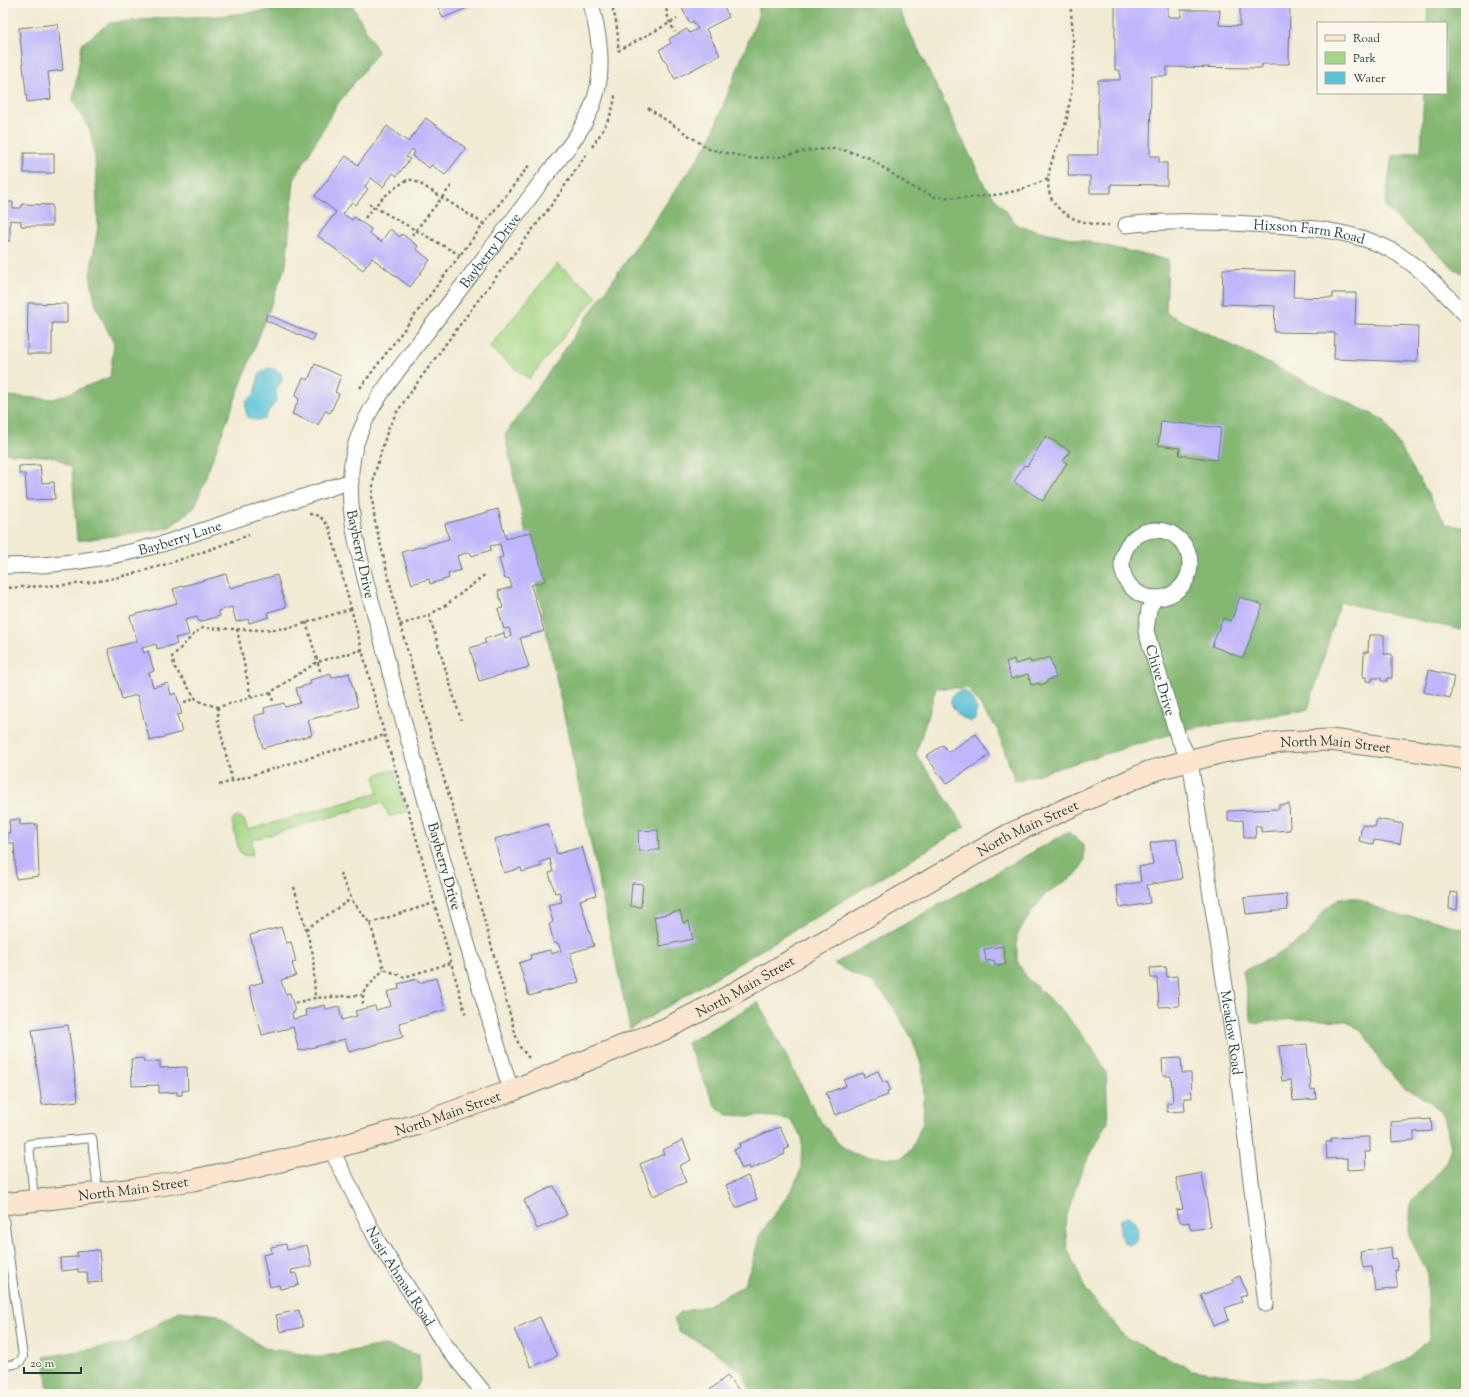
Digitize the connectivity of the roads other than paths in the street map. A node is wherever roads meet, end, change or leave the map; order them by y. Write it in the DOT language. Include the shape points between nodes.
graph roads {
  1 [pos="591,3"];
  2 [pos="1126,225"];
  3 [pos="1466,315"];
  4 [pos="351,481"];
  5 [pos="3,566"];
  6 [pos="1155,598"];
  7 [pos="1466,759"];
  8 [pos="1190,761"];
  9 [pos="511,1091"];
  10 [pos="331,1149"];
  11 [pos="98,1194"];
  12 [pos="34,1201"];
  13 [pos="3,1204"];
  14 [pos="3,1212"];
  15 [pos="1266,1304"];
  16 [pos="3,1365"];
  17 [pos="485,1394"];
  1 -- 4 [label="street, Bayberry Drive" via="601,62 597,93 586,118 568,147 381,394 356,441"];
  2 -- 3 [label="street, Hixson Farm Road" via="1170,221 1218,222 1296,227 1358,238 1378,244 1418,268"];
  4 -- 5 [label="street, Bayberry Lane" via="131,552 51,564"];
  4 -- 9 [label="street, Bayberry Drive" via="350,506 358,554"];
  6 -- 6 [label="street" via="1165,597 1182,586 1188,577 1190,567 1186,547 1170,533 1160,530 1139,535 1125,551 1122,561 1123,572 1135,590 1144,596"];
  6 -- 8 [label="street, Chive Drive" via="1149,608 1146,631 1178,737"];
  7 -- 8 [label="main road, North Main Street" via="1330,740 1281,742 1223,752"];
  8 -- 9 [label="main road, North Main Street" via="1148,772 1008,836 719,1001 665,1029"];
  8 -- 15 [label="street, Meadow Road" via="1235,1050"];
  9 -- 10 [label="main road, North Main Street" via="416,1124"];
  10 -- 11 [label="main road, North Main Street" via="193,1180"];
  10 -- 17 [label="street, Nasir Ahmad Road" via="378,1242 445,1345"];
  11 -- 12 [label="main road, North Main Street"];
  11 -- 12 [label="lane" via="92,1138 29,1144"];
  12 -- 13 [label="main road, North Main Street"];
  14 -- 16 [label="lane" via="22,1357 18,1363"];
}
